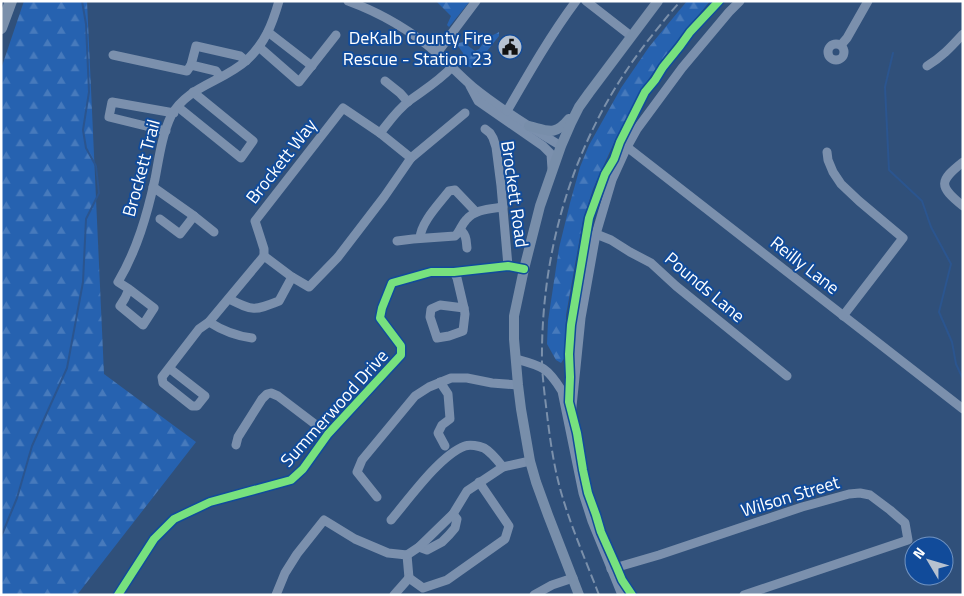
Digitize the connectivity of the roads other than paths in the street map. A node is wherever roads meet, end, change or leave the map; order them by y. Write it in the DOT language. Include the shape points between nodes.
graph roads {
  1 [pos="11,1"];
  2 [pos="279,1"];
  3 [pos="348,1"];
  4 [pos="476,1"];
  5 [pos="576,1"];
  6 [pos="586,1"];
  7 [pos="658,1"];
  8 [pos="740,1"];
  9 [pos="868,1"];
  10 [pos="1,28"];
  11 [pos="268,32"];
  12 [pos="336,34"];
  13 [pos="963,34"];
  14 [pos="631,36"];
  15 [pos="841,45"];
  16 [pos="259,47"];
  17 [pos="437,53"];
  18 [pos="113,55"];
  19 [pos="246,61"];
  20 [pos="190,65"];
  21 [pos="312,66"];
  22 [pos="927,66"];
  23 [pos="452,67"];
  24 [pos="220,78"];
  25 [pos="385,81"];
  26 [pos="468,82"];
  27 [pos="193,92"];
  28 [pos="408,102"];
  29 [pos="579,107"];
  30 [pos="176,110"];
  31 [pos="507,111"];
  32 [pos="465,114"];
  33 [pos="529,126"];
  34 [pos="485,129"];
  35 [pos="166,131"];
  36 [pos="380,133"];
  37 [pos="561,146"];
  38 [pos="627,147"];
  39 [pos="827,152"];
  40 [pos="411,158"];
  41 [pos="963,162"];
  42 [pos="552,171"];
  43 [pos="153,187"];
  44 [pos="963,206"];
  45 [pos="503,208"];
  46 [pos="476,212"];
  47 [pos="194,216"];
  48 [pos="160,219"];
  49 [pos="460,230"];
  50 [pos="214,232"];
  51 [pos="596,234"];
  52 [pos="420,238"];
  53 [pos="397,241"];
  54 [pos="467,248"];
  55 [pos="264,256"];
  56 [pos="508,266"];
  57 [pos="524,269"];
  58 [pos="454,272"];
  59 [pos="292,277"];
  60 [pos="129,288"];
  61 [pos="228,299"];
  62 [pos="464,308"];
  63 [pos="843,316"];
  64 [pos="209,322"];
  65 [pos="252,338"];
  66 [pos="516,359"];
  67 [pos="169,368"];
  68 [pos="787,376"];
  69 [pos="440,382"];
  70 [pos="518,385"];
  71 [pos="574,390"];
  72 [pos="562,391"];
  73 [pos="963,409"];
  74 [pos="570,426"];
  75 [pos="328,434"];
  76 [pos="236,445"];
  77 [pos="446,446"];
  78 [pos="530,461"];
  79 [pos="503,467"];
  80 [pos="479,482"];
  81 [pos="377,496"];
  82 [pos="391,520"];
  83 [pos="407,554"];
  84 [pos="611,569"];
  85 [pos="409,578"];
  86 [pos="573,578"];
  87 [pos="118,595"];
  88 [pos="276,595"];
  89 [pos="394,595"];
  90 [pos="534,595"];
  91 [pos="579,595"];
  92 [pos="622,595"];
  93 [pos="744,595"];
  1 -- 10 [label="highway"];
  2 -- 11 [label="street, Brockett Trail"];
  3 -- 17 [label="street, Brockett Road" via="401,26"];
  4 -- 17 [label="street"];
  5 -- 31 [label="street" via="541,52"];
  6 -- 14 [label="street"];
  7 -- 14 [label="main road"];
  8 -- 38 [label="street" via="682,68"];
  9 -- 15 [label="street"];
  11 -- 16 [label="street, Brockett Trail"];
  11 -- 21 [label="street"];
  12 -- 21 [label="street"];
  13 -- 22 [label="street"];
  14 -- 29 [label="main road"];
  16 -- 19 [label="street, Brockett Trail"];
  16 -- 21 [label="street" via="299,82"];
  17 -- 23 [label="street, Brockett Road"];
  18 -- 20 [label="street" via="187,71"];
  19 -- 20 [label="street" via="240,56 196,46"];
  19 -- 24 [label="street, Brockett Trail"];
  20 -- 24 [label="street" via="216,72"];
  23 -- 26 [label="street, Brockett Road"];
  23 -- 28 [label="street" via="439,81"];
  24 -- 27 [label="street, Brockett Trail"];
  25 -- 28 [label="street"];
  26 -- 31 [label="street, Brockett Road"];
  26 -- 42 [label="street" via="478,101 551,154"];
  27 -- 30 [label="street, Brockett Trail"];
  27 -- 30 [label="street" via="253,141 241,158"];
  28 -- 36 [label="street"];
  29 -- 33 [label="main road" via="561,128 552,131"];
  29 -- 37 [label="main road"];
  30 -- 35 [label="street, Brockett Trail"];
  30 -- 35 [label="street" via="112,102 108,117"];
  31 -- 33 [label="street, Brockett Road"];
  32 -- 40 [label="street"];
  33 -- 37 [label="street, Brockett Road"];
  34 -- 45 [label="street, Brockett Road" via="490,132 496,147"];
  35 -- 43 [label="street, Brockett Trail"];
  36 -- 40 [label="street, Brockett Way"];
  36 -- 55 [label="street, Brockett Way" via="343,108 255,222"];
  37 -- 42 [label="main road"];
  38 -- 51 [label="street" via="612,180"];
  38 -- 63 [label="street, Reilly Lane"];
  39 -- 63 [label="street" via="833,172 841,184 903,238"];
  40 -- 59 [label="street" via="338,257 309,287"];
  41 -- 44 [label="street" via="945,178 944,185"];
  42 -- 57 [label="main road"];
  43 -- 47 [label="street"];
  43 -- 60 [label="street, Brockett Trail" via="140,236 118,282"];
  45 -- 46 [label="street"];
  45 -- 56 [label="street, Brockett Road"];
  46 -- 49 [label="street"];
  46 -- 52 [label="street" via="454,190 449,191 424,226"];
  47 -- 48 [label="street" via="180,234"];
  47 -- 50 [label="street"];
  49 -- 52 [label="street" via="455,236"];
  49 -- 54 [label="street" via="466,236"];
  51 -- 68 [label="street, Pounds Lane" via="650,263"];
  51 -- 71 [label="street" via="581,318"];
  52 -- 53 [label="street"];
  55 -- 59 [label="street"];
  55 -- 61 [label="street"];
  56 -- 57 [label="street, Summerwood Drive"];
  56 -- 58 [label="street, Summerwood Drive"];
  57 -- 66 [label="main road" via="514,316"];
  58 -- 62 [label="street"];
  58 -- 75 [label="street, Summerwood Drive" via="431,272 392,283 380,318 401,346 401,355"];
  59 -- 61 [label="street" via="279,301 258,309 245,308"];
  61 -- 64 [label="street"];
  62 -- 62 [label="street" via="463,331 436,338 431,309 440,305"];
  63 -- 73 [label="street, Reilly Lane"];
  64 -- 65 [label="street" via="221,330"];
  64 -- 67 [label="street" via="199,328"];
  66 -- 70 [label="main road"];
  66 -- 72 [label="street" via="542,367 553,376"];
  67 -- 67 [label="street" via="205,396 197,406 192,406 162,383 162,377"];
  69 -- 70 [label="street" via="467,378"];
  69 -- 77 [label="street" via="448,394 450,419 438,433"];
  69 -- 81 [label="street" via="415,396 362,460 357,472"];
  70 -- 78 [label="main road"];
  71 -- 72 [label="street"];
  71 -- 74 [label="street"];
  72 -- 74 [label="street"];
  74 -- 84 [label="street" via="583,493"];
  75 -- 76 [label="street, Summerwood Drive" via="270,393 262,399"];
  75 -- 87 [label="street, Summerwood Drive" via="291,480 210,502 174,519 154,539"];
  78 -- 79 [label="street"];
  78 -- 86 [label="main road"];
  79 -- 80 [label="street"];
  79 -- 82 [label="street" via="485,448 466,445 438,465"];
  80 -- 83 [label="street" via="467,491 453,514 419,547"];
  80 -- 85 [label="street" via="509,526 505,539 447,580 423,588"];
  83 -- 85 [label="street"];
  83 -- 88 [label="street" via="388,553 354,539 324,520 297,554"];
  84 -- 92 [label="street"];
  84 -- 93 [label="street, Wilson Street" via="849,494 870,495 905,523 908,540"];
  85 -- 89 [label="street"];
  86 -- 90 [label="street"];
  86 -- 91 [label="main road"];
}
